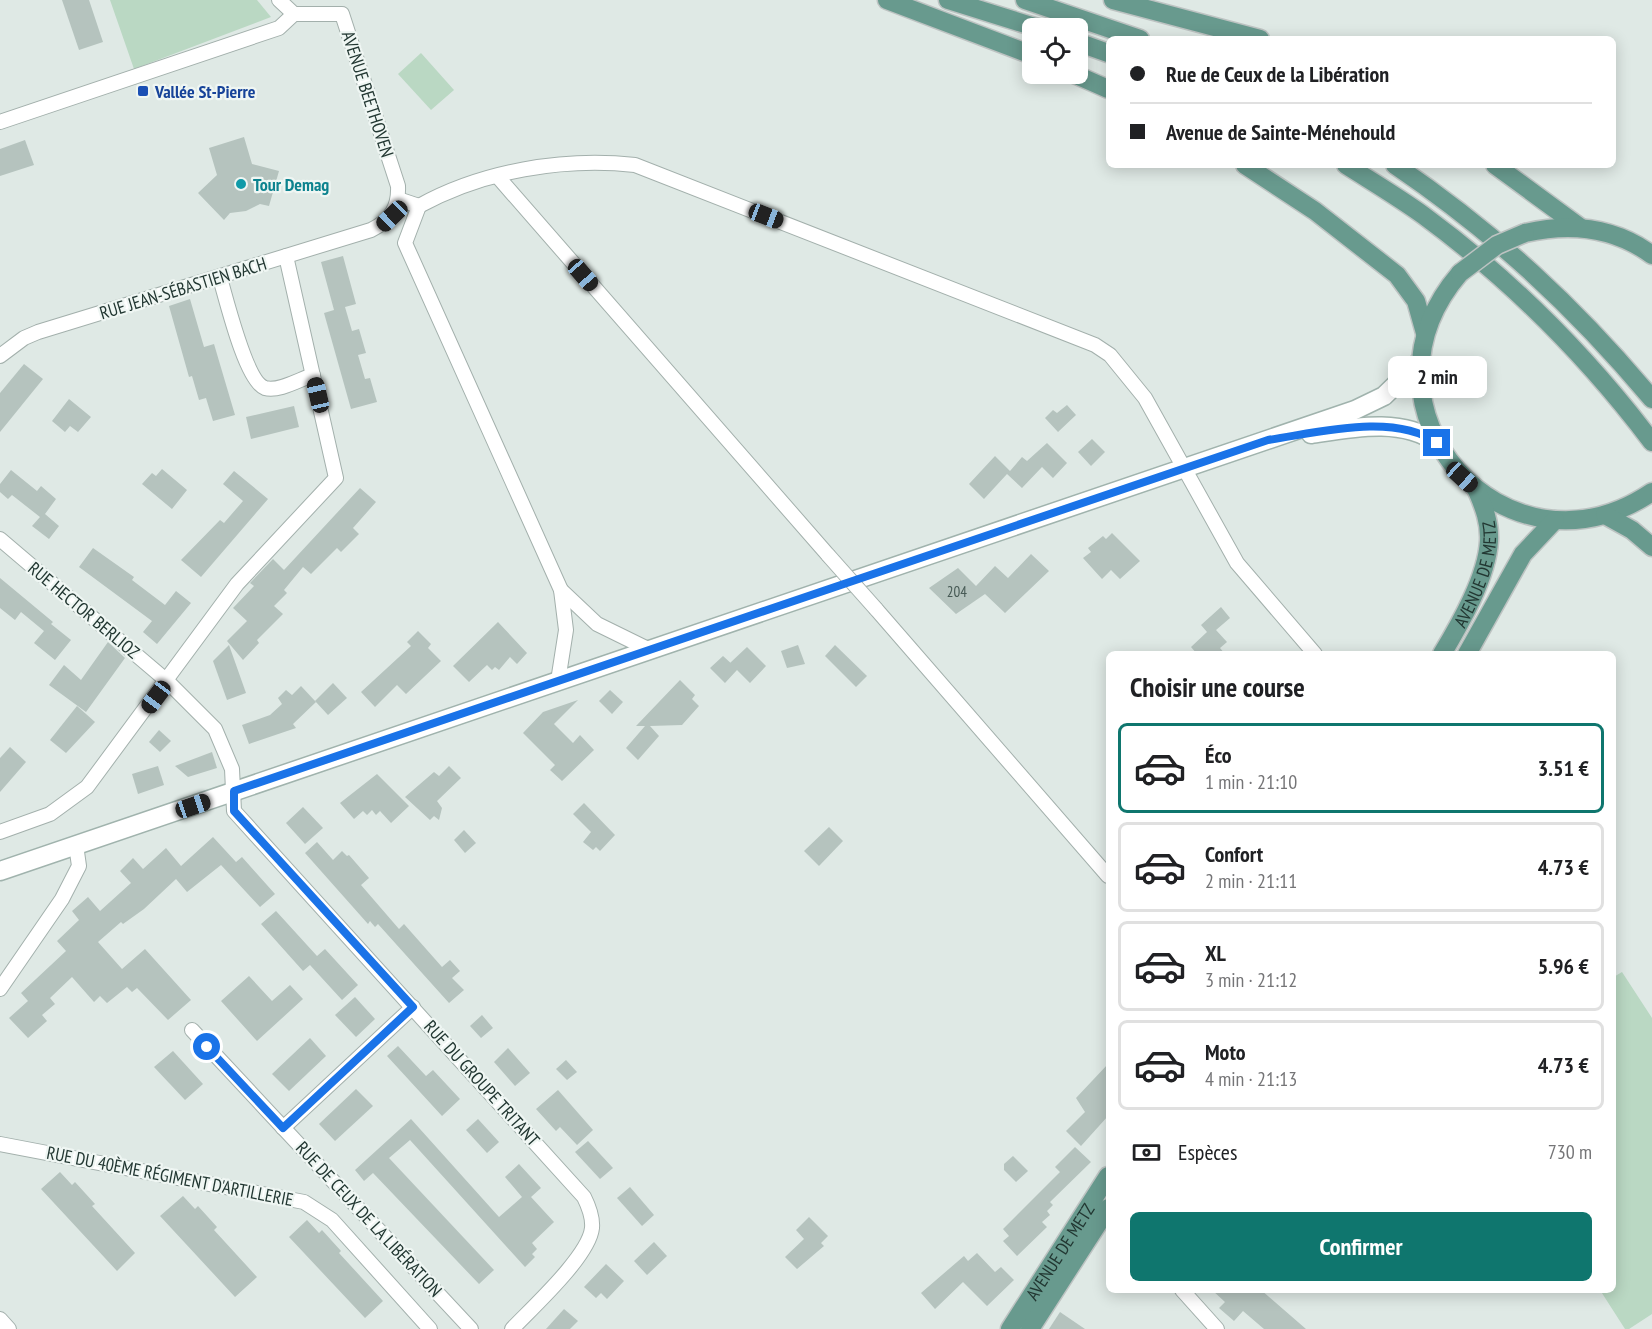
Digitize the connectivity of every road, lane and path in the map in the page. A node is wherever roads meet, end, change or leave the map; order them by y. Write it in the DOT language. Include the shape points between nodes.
graph roads {
  1 [pos="279,0"];
  2 [pos="887,0"];
  3 [pos="948,0"];
  4 [pos="1025,0"];
  5 [pos="1113,0"];
  6 [pos="294,14"];
  7 [pos="1022,23"];
  8 [pos="1131,36"];
  9 [pos="1249,36"];
  10 [pos="1088,46"];
  11 [pos="1022,51"];
  12 [pos="1106,52"];
  13 [pos="1088,80"];
  14 [pos="1106,88"];
  15 [pos="0,122"];
  16 [pos="1250,168"];
  17 [pos="1351,168"];
  18 [pos="1399,168"];
  19 [pos="1499,168"];
  20 [pos="498,177"];
  21 [pos="398,199"];
  22 [pos="419,206"];
  23 [pos="1581,228"];
  24 [pos="1652,255"];
  25 [pos="286,256"];
  26 [pos="220,278"];
  27 [pos="1425,333"];
  28 [pos="0,356"];
  29 [pos="1420,361"];
  30 [pos="313,375"];
  31 [pos="1652,399"];
  32 [pos="1268,440"];
  33 [pos="1652,442"];
  34 [pos="1437,443"];
  35 [pos="1185,467"];
  36 [pos="1478,491"];
  37 [pos="1652,492"];
  38 [pos="1605,515"];
  39 [pos="1555,520"];
  40 [pos="0,539"];
  41 [pos="1652,547"];
  42 [pos="561,590"];
  43 [pos="650,650"];
  44 [pos="1312,651"];
  45 [pos="1444,651"];
  46 [pos="1469,651"];
  47 [pos="167,681"];
  48 [pos="558,681"];
  49 [pos="234,791"];
  50 [pos="0,832"];
  51 [pos="76,845"];
  52 [pos="0,871"];
  53 [pos="1106,874"];
  54 [pos="0,989"];
  55 [pos="413,1007"];
  56 [pos="192,1030"];
  57 [pos="283,1128"];
  58 [pos="0,1144"];
  59 [pos="1106,1179"];
  60 [pos="1106,1212"];
  61 [pos="1185,1293"];
  62 [pos="0,1318"];
  63 [pos="9,1329"];
  64 [pos="430,1329"];
  65 [pos="471,1329"];
  66 [pos="512,1329"];
  67 [pos="1010,1329"];
  68 [pos="1030,1329"];
  69 [pos="1217,1329"];
  1 -- 6 [label="street"];
  2 -- 11 [label="main road"];
  3 -- 7 [label="main road"];
  4 -- 8 [label="main road"];
  5 -- 9 [label="main road"];
  6 -- 15 [label="street" via="279,28"];
  6 -- 21 [label="street, AVENUE BEETHOVEN" via="342,14 398,186"];
  10 -- 12 [label="main road"];
  13 -- 14 [label="main road"];
  16 -- 27 [label="main road" via="1315,211 1397,275 1416,301"];
  17 -- 33 [label="main road" via="1422,214 1519,295 1588,364"];
  18 -- 31 [label="main road" via="1449,202 1525,264 1589,327"];
  19 -- 23 [label="main road"];
  20 -- 22 [label="street"];
  20 -- 35 [label="street" via="555,165 601,161 635,165 1070,334 1110,355 1145,398"];
  20 -- 53 [label="street, bridge"];
  21 -- 22 [label="street"];
  21 -- 25 [label="street, RUE JEAN-SÉBASTIEN BACH" via="392,216 372,230"];
  22 -- 42 [label="street" via="405,243"];
  23 -- 24 [label="main road" via="1617,236"];
  23 -- 27 [label="main road, bridge" via="1525,233 1497,245 1460,273 1440,299"];
  25 -- 26 [label="street, RUE JEAN-SÉBASTIEN BACH"];
  25 -- 30 [label="street"];
  26 -- 28 [label="street, RUE JEAN-SÉBASTIEN BACH" via="38,332"];
  26 -- 30 [label="street" via="256,381 264,387 277,387"];
  27 -- 29 [label="main road"];
  29 -- 32 [label="main road" via="1397,386 1371,404"];
  29 -- 34 [label="main road" via="1424,412"];
  30 -- 47 [label="street" via="336,478 237,584"];
  32 -- 34 [label="main road" via="1381,427 1411,430"];
  32 -- 35 [label="main road"];
  34 -- 36 [label="main road" via="1448,461"];
  35 -- 43 [label="main road"];
  35 -- 44 [label="street" via="1237,563"];
  36 -- 39 [label="main road" via="1514,510"];
  36 -- 45 [label="main road, AVENUE DE METZ" via="1488,523 1487,552 1467,606"];
  37 -- 38 [label="main road"];
  38 -- 39 [label="main road"];
  38 -- 41 [label="main road"];
  39 -- 46 [label="main road, AVENUE DE METZ" via="1523,554"];
  40 -- 47 [label="street, RUE HECTOR BERLIOZ"];
  42 -- 43 [label="street" via="597,624"];
  42 -- 48 [label="street" via="566,630"];
  43 -- 48 [label="main road"];
  47 -- 49 [label="street, RUE HECTOR BERLIOZ" via="214,729 232,769"];
  47 -- 50 [label="street" via="103,769 74,800 50,814"];
  48 -- 49 [label="main road"];
  49 -- 51 [label="main road"];
  49 -- 55 [label="street, RUE DU GROUPE TRITANT" via="234,811"];
  51 -- 52 [label="main road"];
  51 -- 54 [label="street" via="79,866 62,899"];
  55 -- 57 [label="street"];
  55 -- 66 [label="street, RUE DU GROUPE TRITANT" via="577,1187 589,1208 592,1230 584,1250"];
  56 -- 57 [label="street, RUE DE CEUX DE LA LIBÉRATION"];
  57 -- 65 [label="street, RUE DE CEUX DE LA LIBÉRATION"];
  58 -- 64 [label="street, RUE DU 40ÈME RÉGIMENT D'ARTILLERIE" via="304,1202 332,1220"];
  59 -- 67 [label="main road, AVENUE DE METZ"];
  60 -- 68 [label="main road, AVENUE DE METZ"];
  61 -- 69 [label="street"];
  62 -- 63 [label="street"];
}
